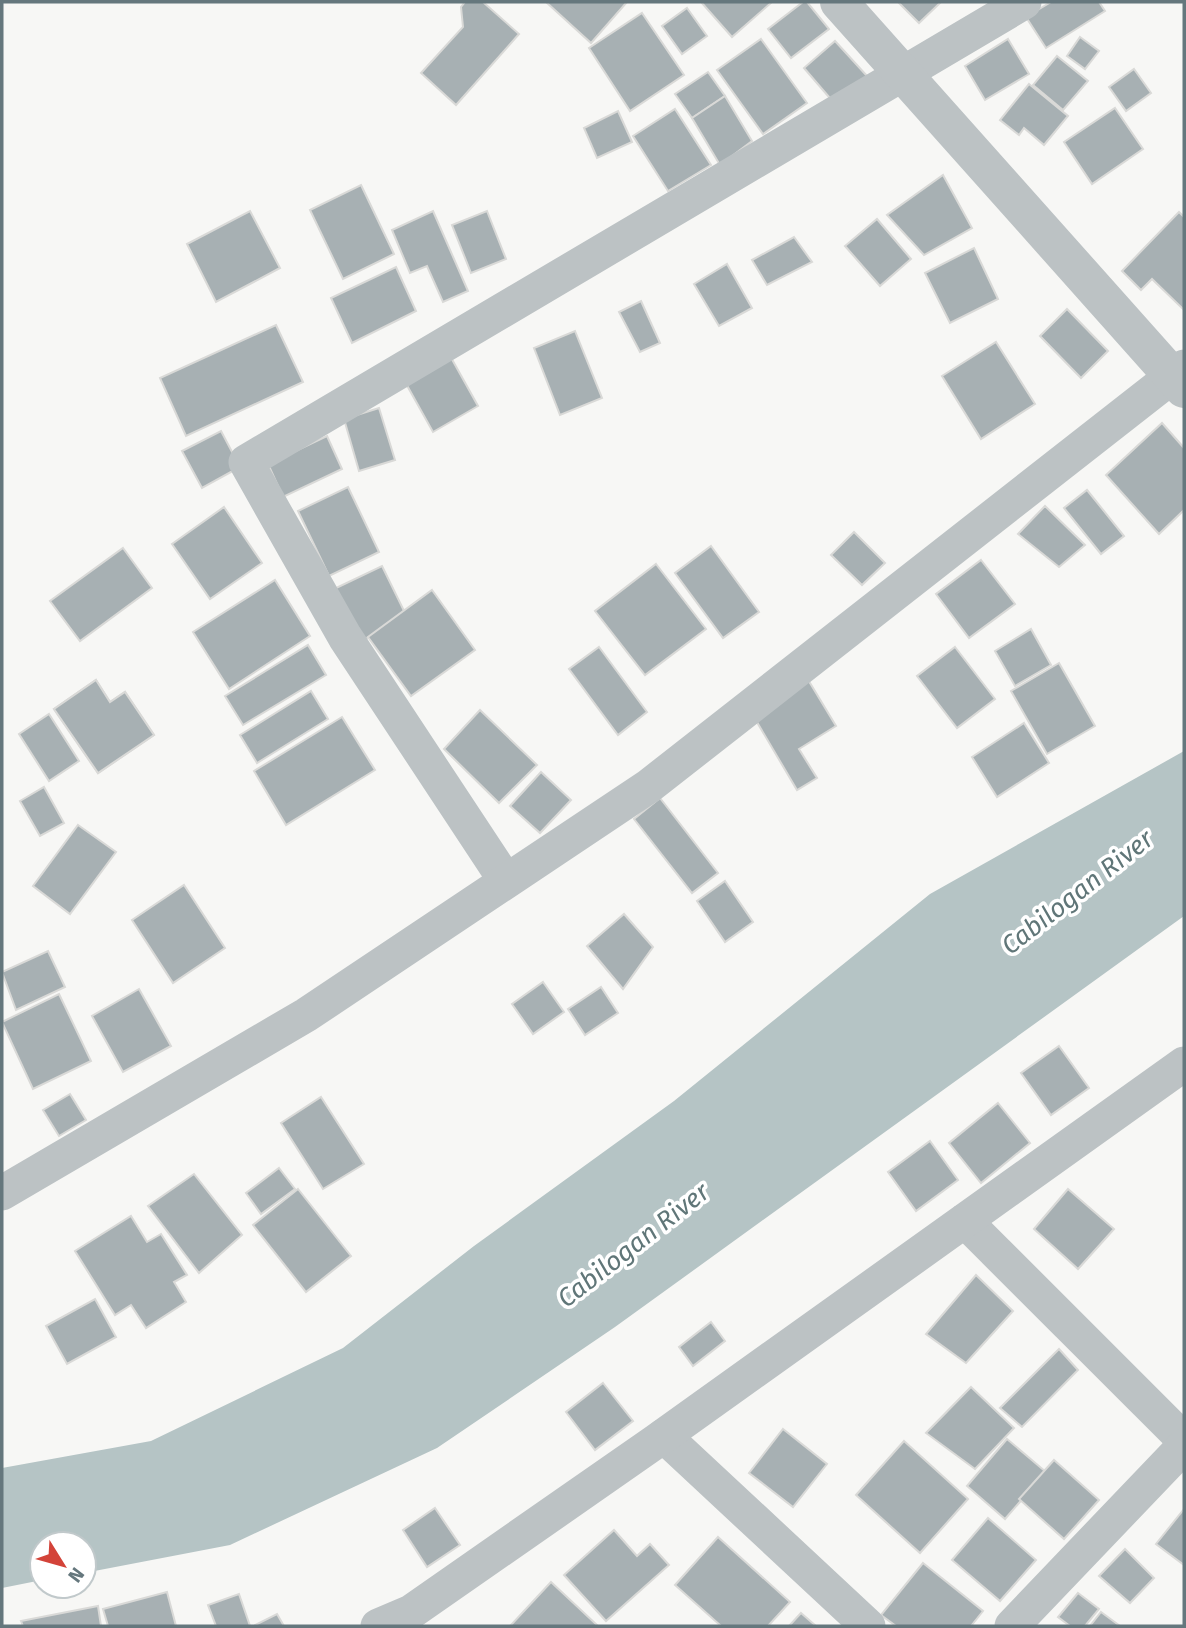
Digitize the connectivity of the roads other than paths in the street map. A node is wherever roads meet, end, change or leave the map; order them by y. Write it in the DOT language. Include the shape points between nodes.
graph roads {
  1 [pos="839,2"];
  2 [pos="1024,2"];
  3 [pos="906,74"];
  4 [pos="1180,377"];
  5 [pos="506,881"];
  6 [pos="1184,1064"];
  7 [pos="2,1193"];
  8 [pos="965,1221"];
  9 [pos="664,1436"];
  10 [pos="1184,1440"];
  11 [pos="1184,1446"];
  12 [pos="379,1626"];
  13 [pos="868,1626"];
  14 [pos="1012,1626"];
  1 -- 3 [label="street"];
  2 -- 3 [label="street"];
  3 -- 4 [label="street"];
  3 -- 5 [label="street" via="246,462 345,637"];
  4 -- 5 [label="street" via="649,786"];
  5 -- 7 [label="street" via="306,1015"];
  6 -- 8 [label="street"];
  8 -- 9 [label="street"];
  8 -- 10 [label="street"];
  9 -- 12 [label="street" via="411,1612"];
  9 -- 13 [label="street"];
  11 -- 14 [label="street"];
}
